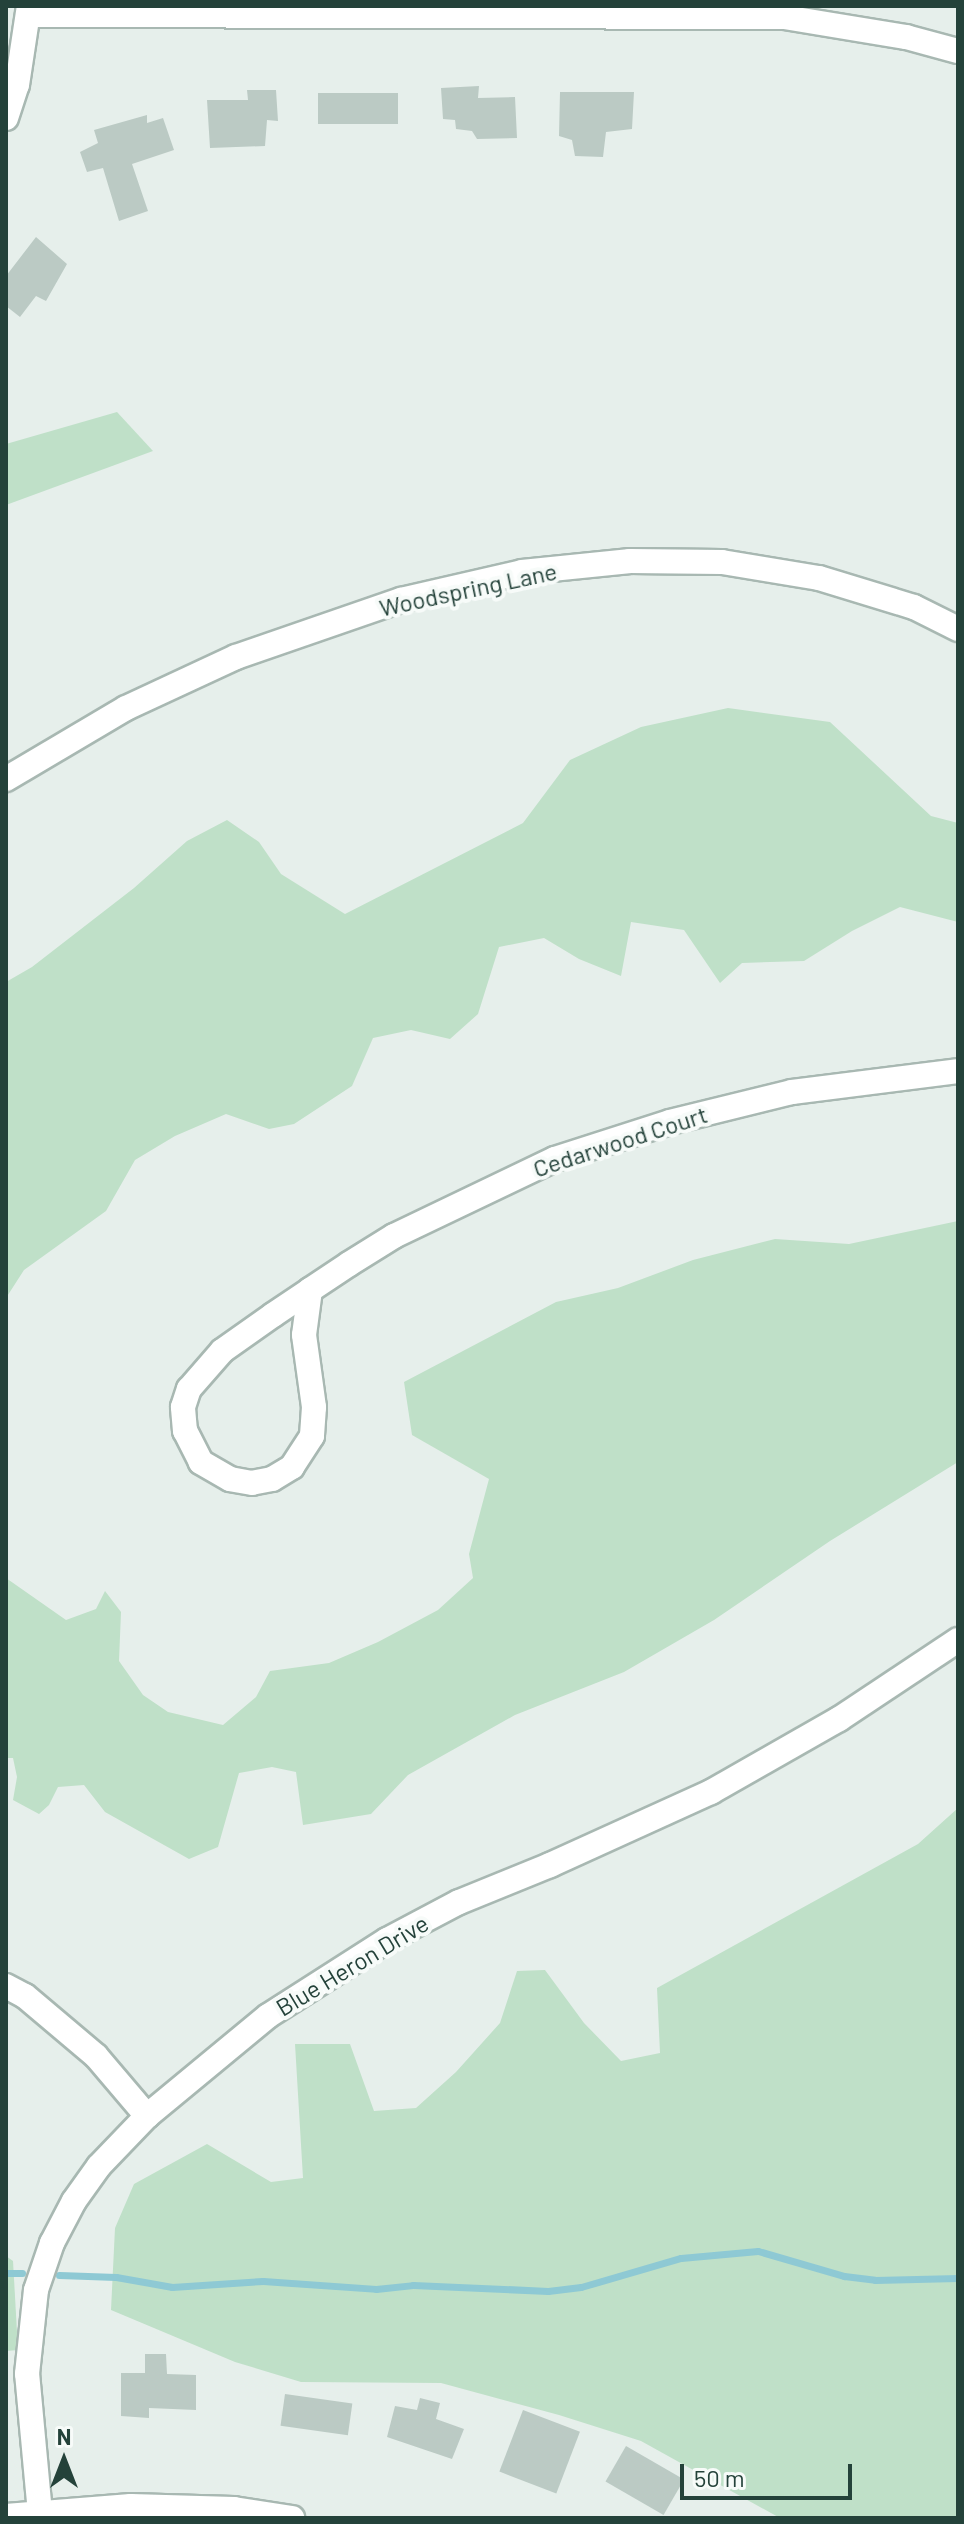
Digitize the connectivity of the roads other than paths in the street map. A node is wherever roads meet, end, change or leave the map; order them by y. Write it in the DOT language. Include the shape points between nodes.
graph roads {
  1 [pos="29,10"];
  2 [pos="621,10"];
  3 [pos="958,51"];
  4 [pos="6,118"];
  5 [pos="958,629"];
  6 [pos="6,779"];
  7 [pos="958,1071"];
  8 [pos="310,1290"];
  9 [pos="958,1640"];
  10 [pos="6,1986"];
  11 [pos="147,2116"];
  12 [pos="40,2513"];
  13 [pos="6,2516"];
  14 [pos="292,2518"];
  1 -- 2 [label="street"];
  1 -- 4 [label="street"];
  2 -- 3 [label="street" via="784,17"];
  5 -- 6 [label="street, Woodspring Lane" via="914,607 819,578 722,562 630,561 522,572 401,600 236,657 126,708"];
  7 -- 8 [label="street, Cedarwood Court" via="757,1099 601,1142 441,1211"];
  8 -- 8 [label="street, Cedarwood Court" via="222,1351 189,1389 183,1407 194,1451 201,1462 230,1479 272,1479 292,1467 312,1436 314,1407 304,1335"];
  9 -- 11 [label="street, Blue Heron Drive" via="839,1719 711,1792 459,1902 387,1940 268,2016"];
  10 -- 11 [label="street" via="96,2056"];
  11 -- 12 [label="street, Blue Heron Drive" via="74,2201 36,2290 27,2374"];
  12 -- 13 [label="street"];
  12 -- 14 [label="street" via="131,2506 234,2509"];
}
